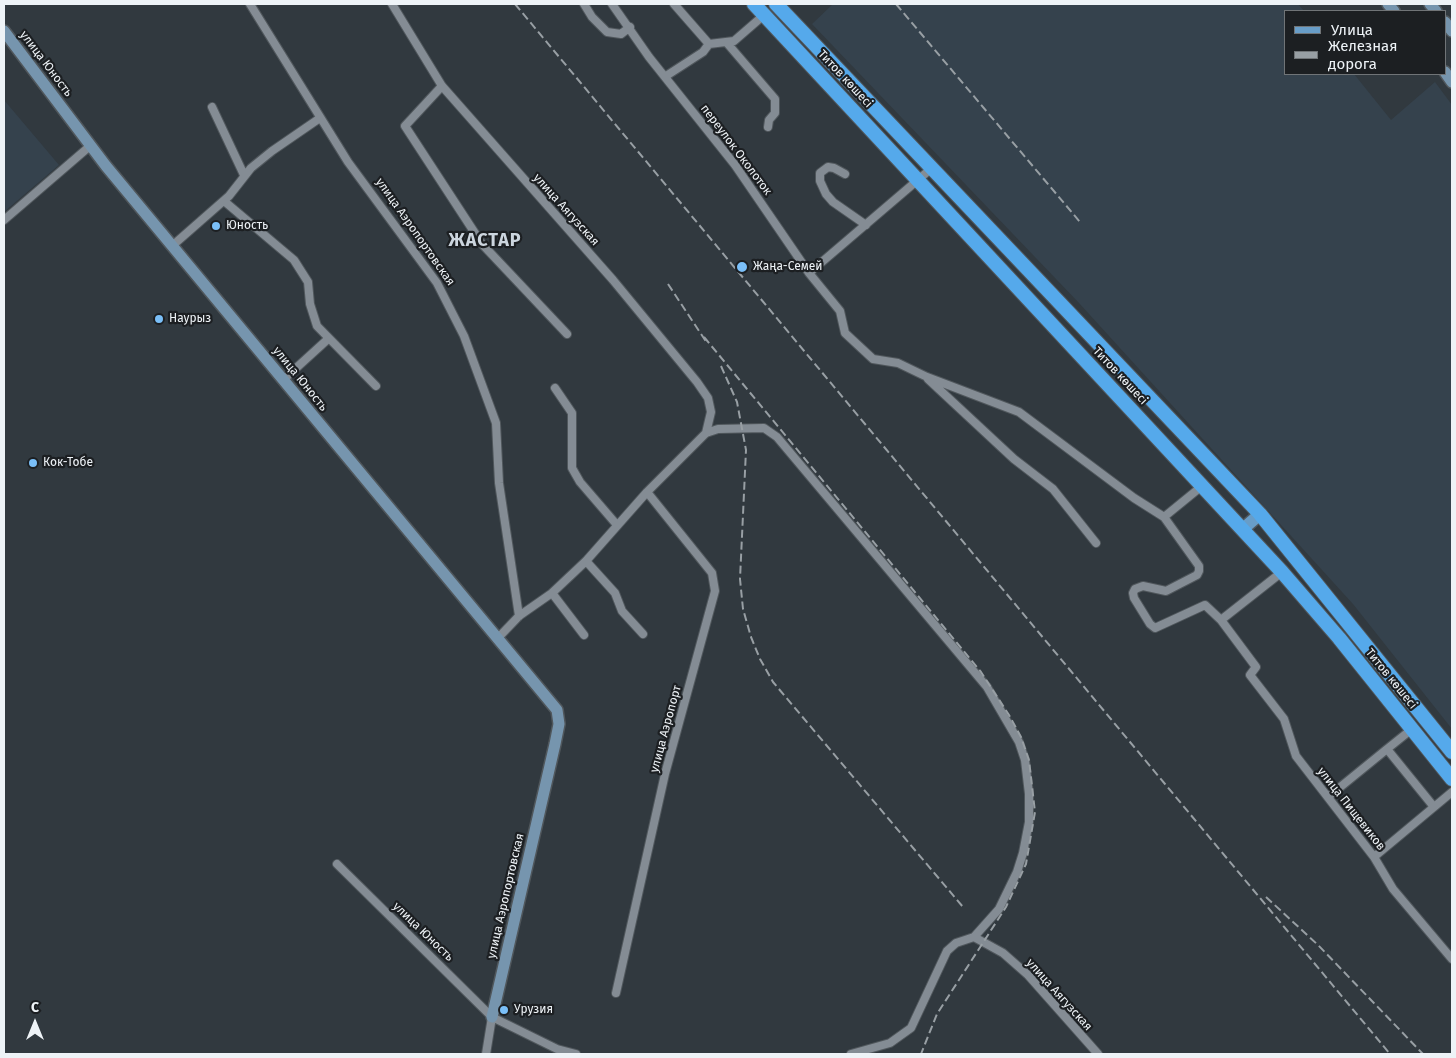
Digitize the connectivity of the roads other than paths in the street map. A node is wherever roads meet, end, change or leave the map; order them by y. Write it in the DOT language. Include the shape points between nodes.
graph roads {
  1 [pos="250,4"];
  2 [pos="392,4"];
  3 [pos="584,4"];
  4 [pos="612,4"];
  5 [pos="674,4"];
  6 [pos="754,4"];
  7 [pos="776,4"];
  8 [pos="764,14"];
  9 [pos="630,27"];
  10 [pos="5,35"];
  11 [pos="728,43"];
  12 [pos="709,44"];
  13 [pos="666,76"];
  14 [pos="442,86"];
  15 [pos="212,108"];
  16 [pos="320,118"];
  17 [pos="768,127"];
  18 [pos="90,146"];
  19 [pos="933,167"];
  20 [pos="845,174"];
  21 [pos="244,175"];
  22 [pos="918,180"];
  23 [pos="224,201"];
  24 [pos="4,220"];
  25 [pos="866,225"];
  26 [pos="172,246"];
  27 [pos="809,273"];
  28 [pos="567,334"];
  29 [pos="328,339"];
  30 [pos="927,378"];
  31 [pos="283,380"];
  32 [pos="376,386"];
  33 [pos="555,388"];
  34 [pos="706,433"];
  35 [pos="1202,486"];
  36 [pos="647,492"];
  37 [pos="1260,514"];
  38 [pos="1164,518"];
  39 [pos="617,525"];
  40 [pos="1243,529"];
  41 [pos="1096,543"];
  42 [pos="586,561"];
  43 [pos="1282,572"];
  44 [pos="552,593"];
  45 [pos="520,616"];
  46 [pos="1221,620"];
  47 [pos="643,634"];
  48 [pos="584,635"];
  49 [pos="497,639"];
  50 [pos="1412,729"];
  51 [pos="555,744"];
  52 [pos="1387,749"];
  53 [pos="1452,752"];
  54 [pos="1452,779"];
  55 [pos="1452,792"];
  56 [pos="1328,797"];
  57 [pos="1434,807"];
  58 [pos="1374,857"];
  59 [pos="337,864"];
  60 [pos="974,937"];
  61 [pos="1452,960"];
  62 [pos="616,993"];
  63 [pos="492,1017"];
  64 [pos="486,1054"];
  65 [pos="576,1054"];
  66 [pos="851,1054"];
  67 [pos="1098,1054"];
  1 -- 16 [label="street, улица Аэропортовская"];
  2 -- 14 [label="street, улица Аягузская"];
  3 -- 9 [label="street" via="607,32 621,34"];
  4 -- 9 [label="street, переулок Околоток"];
  5 -- 12 [label="street"];
  6 -- 8 [label="highway, Титов көшесі"];
  7 -- 19 [label="highway, Титов көшесі"];
  8 -- 11 [label="street"];
  8 -- 22 [label="highway, Титов көшесі"];
  9 -- 13 [label="street, переулок Околоток"];
  10 -- 18 [label="street, улица Юность"];
  11 -- 12 [label="street"];
  11 -- 17 [label="street" via="775,99 775,113"];
  12 -- 13 [label="street" via="703,52"];
  13 -- 27 [label="street, переулок Околоток" via="736,165"];
  14 -- 28 [label="street" via="405,126 482,244"];
  14 -- 34 [label="street, улица Аягузская" via="614,280 697,382 710,405"];
  15 -- 21 [label="street"];
  16 -- 21 [label="street"];
  16 -- 45 [label="street, улица Аэропортовская" via="348,162 437,282 464,336 496,423 499,483"];
  18 -- 24 [label="street"];
  18 -- 26 [label="street, улица Юность"];
  19 -- 22 [label="street"];
  19 -- 37 [label="highway, Титов көшесі"];
  20 -- 25 [label="street" via="828,167 820,173 820,181 833,202"];
  21 -- 23 [label="street"];
  22 -- 25 [label="street"];
  22 -- 35 [label="highway, Титов көшесі"];
  23 -- 26 [label="street"];
  23 -- 29 [label="street" via="294,260 308,282 317,326"];
  25 -- 27 [label="street"];
  26 -- 31 [label="street, улица Юность"];
  27 -- 30 [label="street, переулок Околоток" via="840,311 845,333 873,359 898,363"];
  29 -- 31 [label="street"];
  29 -- 32 [label="street"];
  30 -- 38 [label="street" via="1019,412"];
  30 -- 41 [label="street" via="1014,459 1053,489"];
  31 -- 49 [label="street, улица Юность"];
  33 -- 39 [label="street" via="572,413 572,468"];
  34 -- 36 [label="street"];
  34 -- 60 [label="street" via="718,429 764,428 777,437 986,687 1019,742 1029,794 1029,822 1023,853 999,909"];
  35 -- 38 [label="street"];
  35 -- 40 [label="highway, Титов көшесі"];
  36 -- 39 [label="street"];
  36 -- 62 [label="street, улица Аэропорт" via="712,573 714,591 665,774"];
  37 -- 40 [label="main road"];
  37 -- 53 [label="highway, Титов көшесі"];
  38 -- 46 [label="street" via="1200,571 1166,591 1143,586 1135,589 1134,598 1153,627 1205,605"];
  39 -- 42 [label="street"];
  40 -- 43 [label="highway, Титов көшесі"];
  42 -- 44 [label="street"];
  42 -- 47 [label="street" via="615,593 622,611"];
  43 -- 46 [label="street"];
  43 -- 50 [label="highway, Титов көшесі"];
  44 -- 45 [label="street"];
  44 -- 48 [label="street"];
  45 -- 49 [label="street"];
  46 -- 56 [label="street, улица Пищевиков" via="1256,667 1250,675 1284,719 1296,756"];
  49 -- 51 [label="street, улица Юность" via="557,710 559,724"];
  50 -- 52 [label="street"];
  50 -- 54 [label="highway, Титов көшесі"];
  51 -- 63 [label="street, улица Аэропортовская"];
  52 -- 56 [label="street"];
  52 -- 57 [label="street"];
  55 -- 57 [label="street"];
  56 -- 58 [label="street, улица Пищевиков"];
  57 -- 58 [label="street"];
  58 -- 61 [label="street, улица Пищевиков" via="1393,889"];
  59 -- 63 [label="street, улица Юность"];
  60 -- 66 [label="street" via="956,943 947,951 911,1028 890,1043"];
  60 -- 67 [label="street, улица Аягузская" via="1003,953 1028,975"];
  63 -- 64 [label="street, улица Аэропортовская"];
  63 -- 65 [label="street, улица Юность" via="557,1049"];
}
